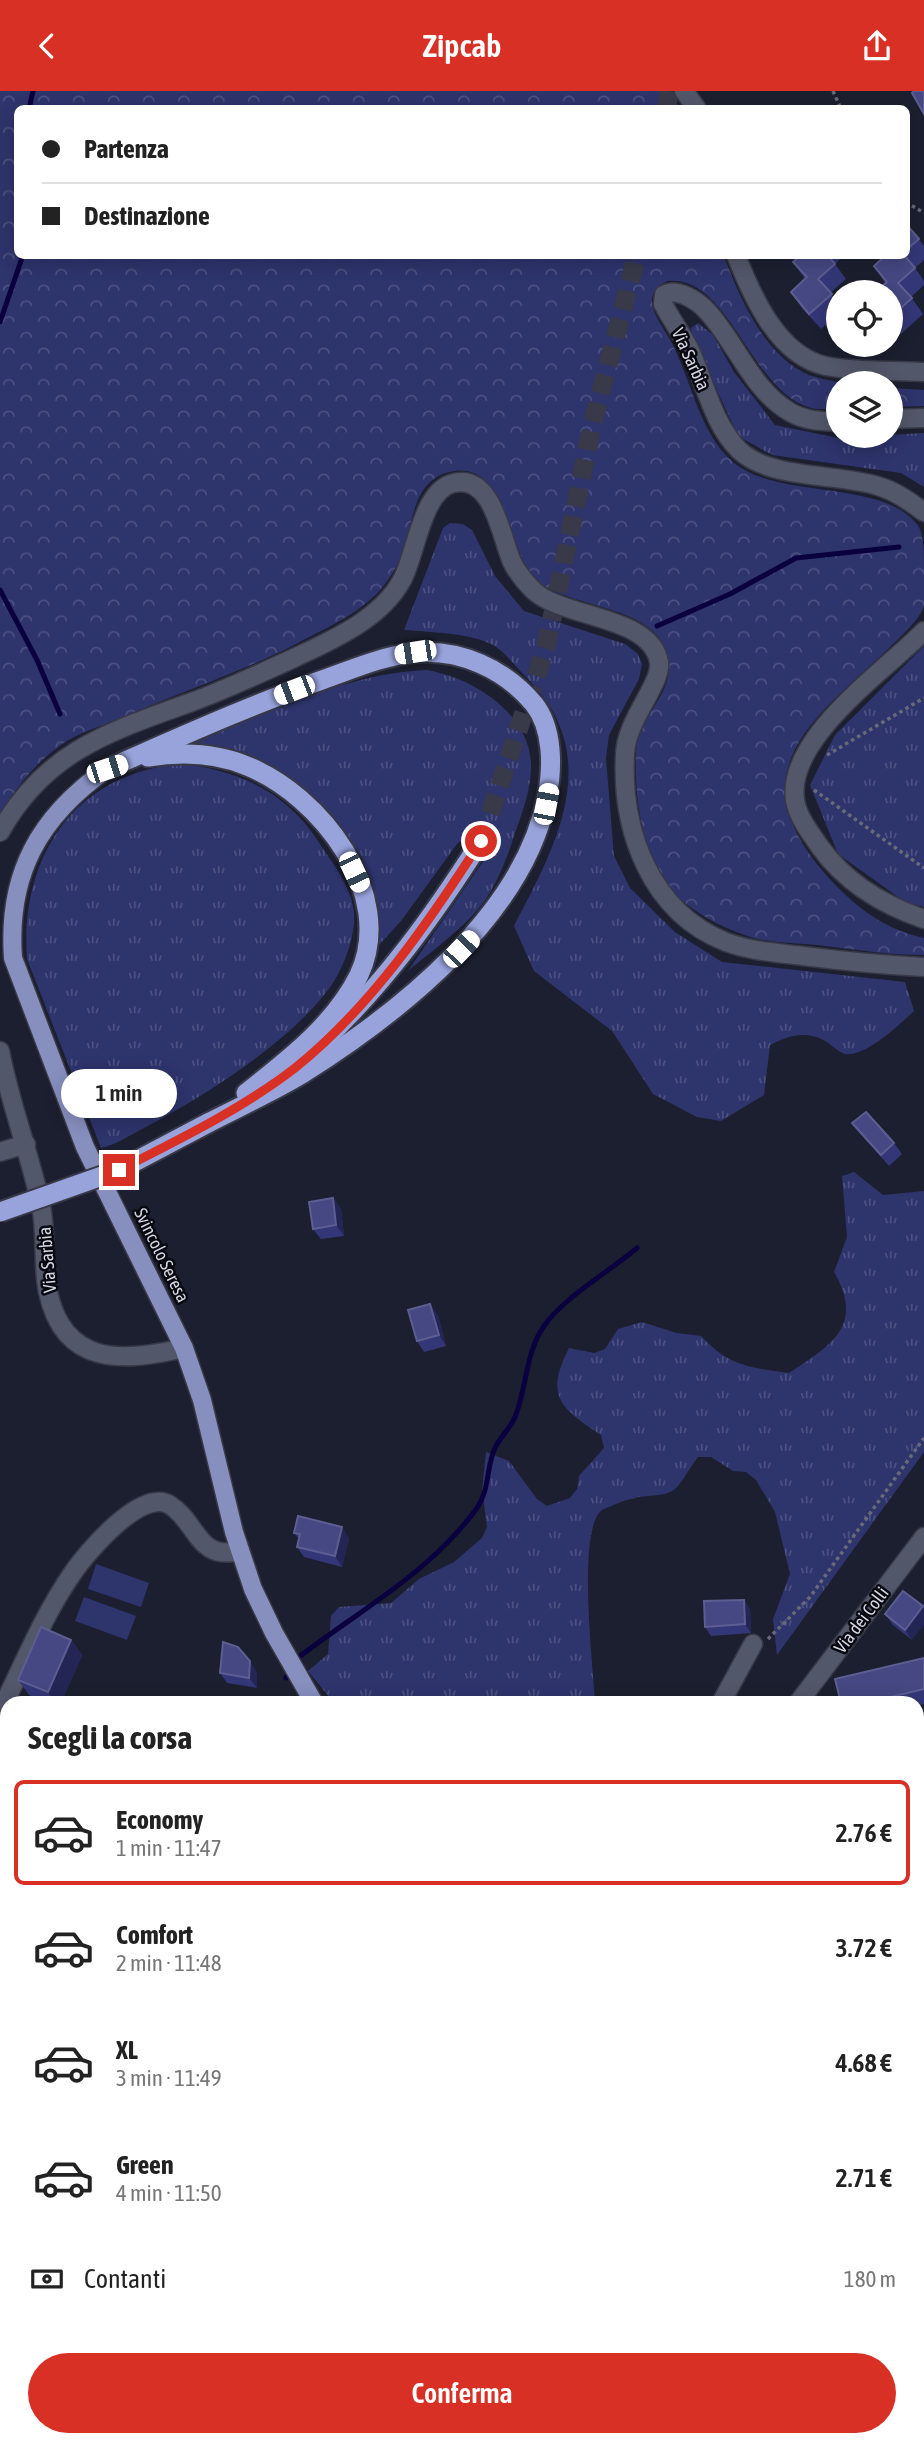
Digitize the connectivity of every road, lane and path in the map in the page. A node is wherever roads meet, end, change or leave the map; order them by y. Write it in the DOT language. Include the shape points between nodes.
graph roads {
  1 [pos="738,259"];
  2 [pos="924,372"];
  3 [pos="924,418"];
  4 [pos="903,419"];
  5 [pos="826,421"];
  6 [pos="924,512"];
  7 [pos="924,631"];
  8 [pos="924,698"];
  9 [pos="823,758"];
  10 [pos="107,769"];
  11 [pos="811,784"];
  12 [pos="0,832"];
  13 [pos="481,841"];
  14 [pos="924,868"];
  15 [pos="924,919"];
  16 [pos="924,967"];
  17 [pos="0,1051"];
  18 [pos="208,1123"];
  19 [pos="26,1144"];
  20 [pos="0,1152"];
  21 [pos="0,1212"];
  22 [pos="184,1348"];
  23 [pos="924,1438"];
  24 [pos="924,1537"];
  25 [pos="240,1551"];
  26 [pos="753,1644"];
  27 [pos="742,1665"];
  28 [pos="8,1696"];
  29 [pos="310,1696"];
  30 [pos="725,1696"];
  31 [pos="803,1696"];
  1 -- 2 [label="street" via="777,332 808,360 826,366"];
  3 -- 4 [label="street"];
  5 -- 6 [label="street, Via Sarbia" via="790,412 752,375 706,310 677,293 664,295 663,304 689,348 719,421 747,457 796,472 877,485 902,495"];
  7 -- 15 [label="street" via="818,734 803,756 795,780 800,817 828,857 876,899"];
  8 -- 9 [label="path"];
  10 -- 18 [label="highway" via="154,756 204,755 247,766 304,802 337,842 361,887 369,919 359,974 337,1008 300,1051"];
  10 -- 18 [label="highway" via="238,711 415,652 466,658 496,670 523,693 543,721 551,759 546,804 535,839 508,891 478,931 418,986 301,1074"];
  10 -- 22 [label="main road, Svincolo Seresa" via="57,809 39,835 25,864 11,926 13,958 85,1147"];
  11 -- 14 [label="path"];
  12 -- 16 [label="street" via="29,788 82,746 112,730 253,677 345,632 376,611 400,584 435,497 446,486 465,482 487,499 514,565 533,590 550,603 632,630 656,655 658,671 631,722 624,757 635,842 651,880 666,898 701,929 741,947"];
  13 -- 18 [label="highway" via="438,909 341,1025 294,1068"];
  17 -- 19 [label="street, Via Sarbia"];
  18 -- 21 [label="highway, bridge" via="119,1170"];
  19 -- 20 [label="street"];
  19 -- 22 [label="street, Via Sarbia" via="45,1231 47,1290 65,1331 86,1350 113,1359"];
  22 -- 25 [label="main road, Svincolo Seresa" via="202,1400"];
  23 -- 27 [label="path" via="810,1597"];
  24 -- 31 [label="street, Via dei Colli"];
  25 -- 28 [label="street" via="225,1555 207,1547 172,1506 163,1502 151,1501 132,1509 74,1570"];
  25 -- 29 [label="main road, Svincolo Seresa" via="274,1633"];
  26 -- 27 [label="street"];
  27 -- 30 [label="street"];
}
